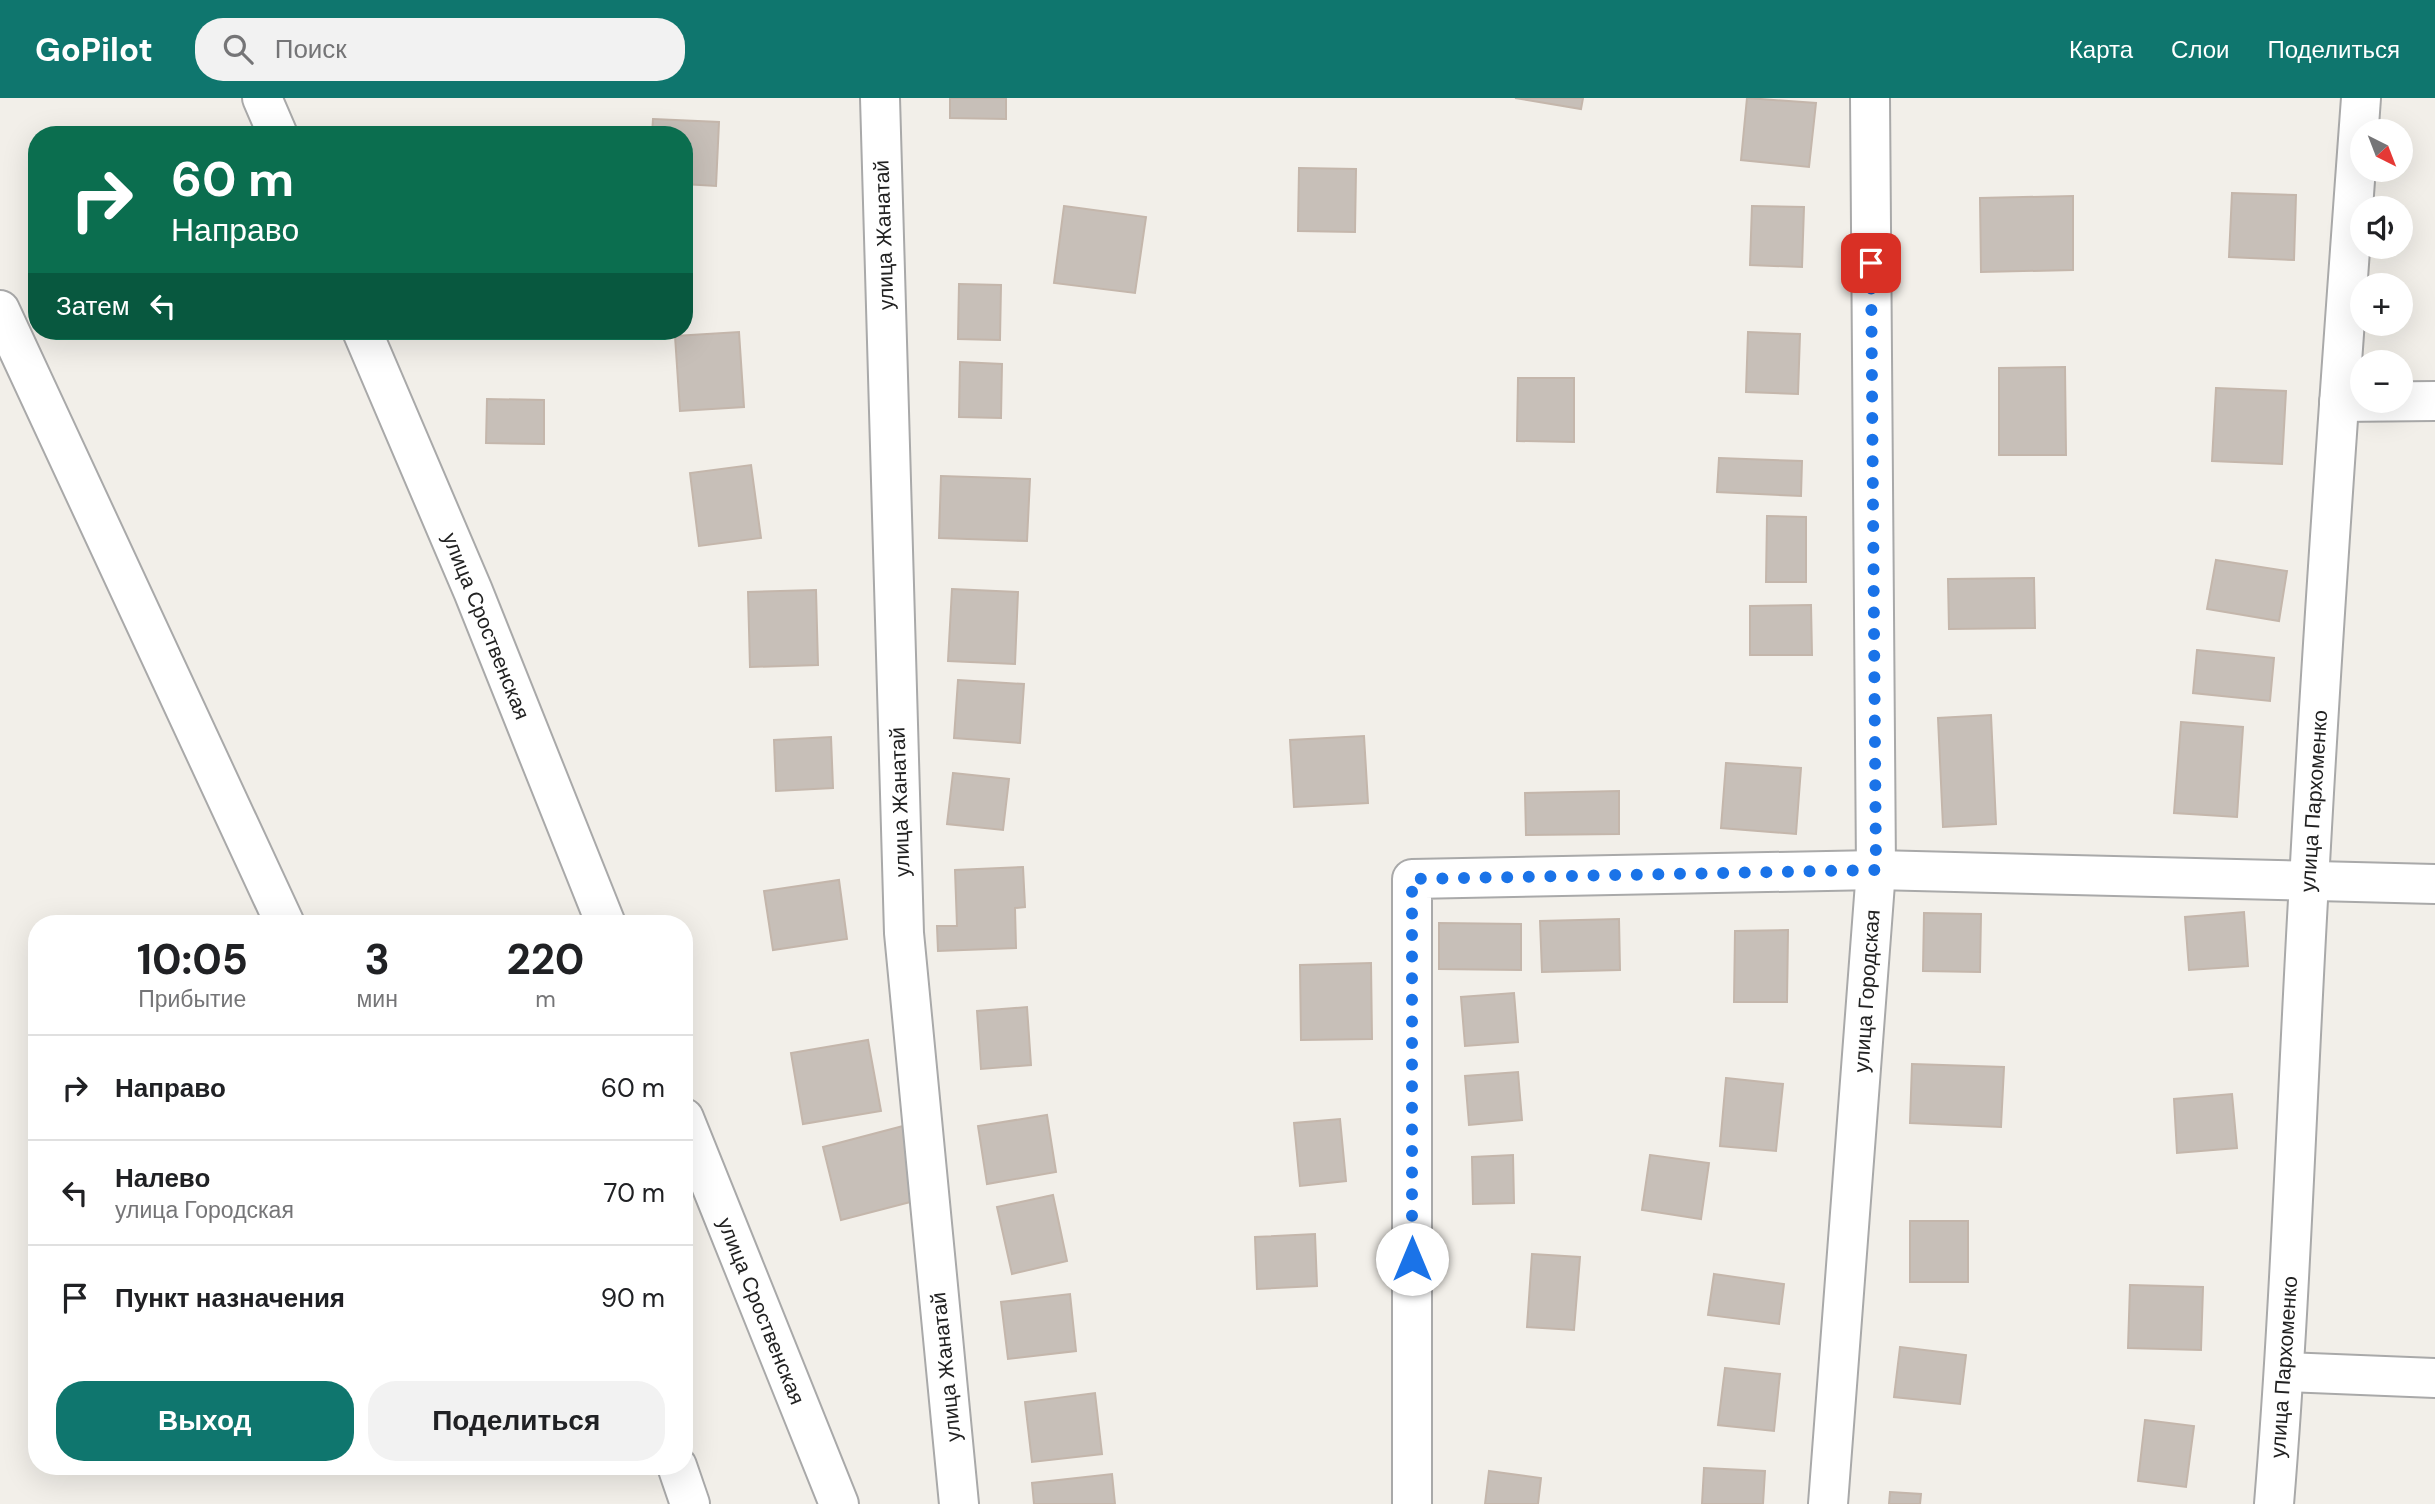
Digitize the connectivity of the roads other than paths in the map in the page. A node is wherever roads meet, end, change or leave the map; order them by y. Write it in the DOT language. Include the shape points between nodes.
graph roads {
  1 [pos="262,98"];
  2 [pos="880,98"];
  3 [pos="1870,98"];
  4 [pos="2361,98"];
  5 [pos="274,126"];
  6 [pos="0,310"];
  7 [pos="366,340"];
  8 [pos="2435,401"];
  9 [pos="2339,402"];
  10 [pos="1876,870"];
  11 [pos="2309,881"];
  12 [pos="2435,884"];
  13 [pos="281,915"];
  14 [pos="602,915"];
  15 [pos="693,1140"];
  16 [pos="2285,1372"];
  17 [pos="2435,1378"];
  18 [pos="680,1475"];
  19 [pos="690,1504"];
  20 [pos="839,1504"];
  21 [pos="959,1504"];
  22 [pos="1412,1504"];
  23 [pos="1828,1504"];
  24 [pos="2274,1504"];
  1 -- 5 [label="street"];
  2 -- 21 [label="street, улица Жанатай" via="904,933"];
  3 -- 10 [label="street, улица Городская"];
  4 -- 9 [label="street, улица Пархоменко"];
  6 -- 13 [label="street"];
  7 -- 14 [label="street, улица Сроственская" via="473,591"];
  8 -- 9 [label="street"];
  9 -- 11 [label="street, улица Пархоменко"];
  10 -- 11 [label="street"];
  10 -- 22 [label="street" via="1412,879"];
  10 -- 23 [label="street, улица Городская"];
  11 -- 12 [label="street"];
  11 -- 16 [label="street, улица Пархоменко"];
  15 -- 20 [label="street, улица Сроственская"];
  16 -- 17 [label="street"];
  16 -- 24 [label="street, улица Пархоменко"];
  18 -- 19 [label="street"];
}
